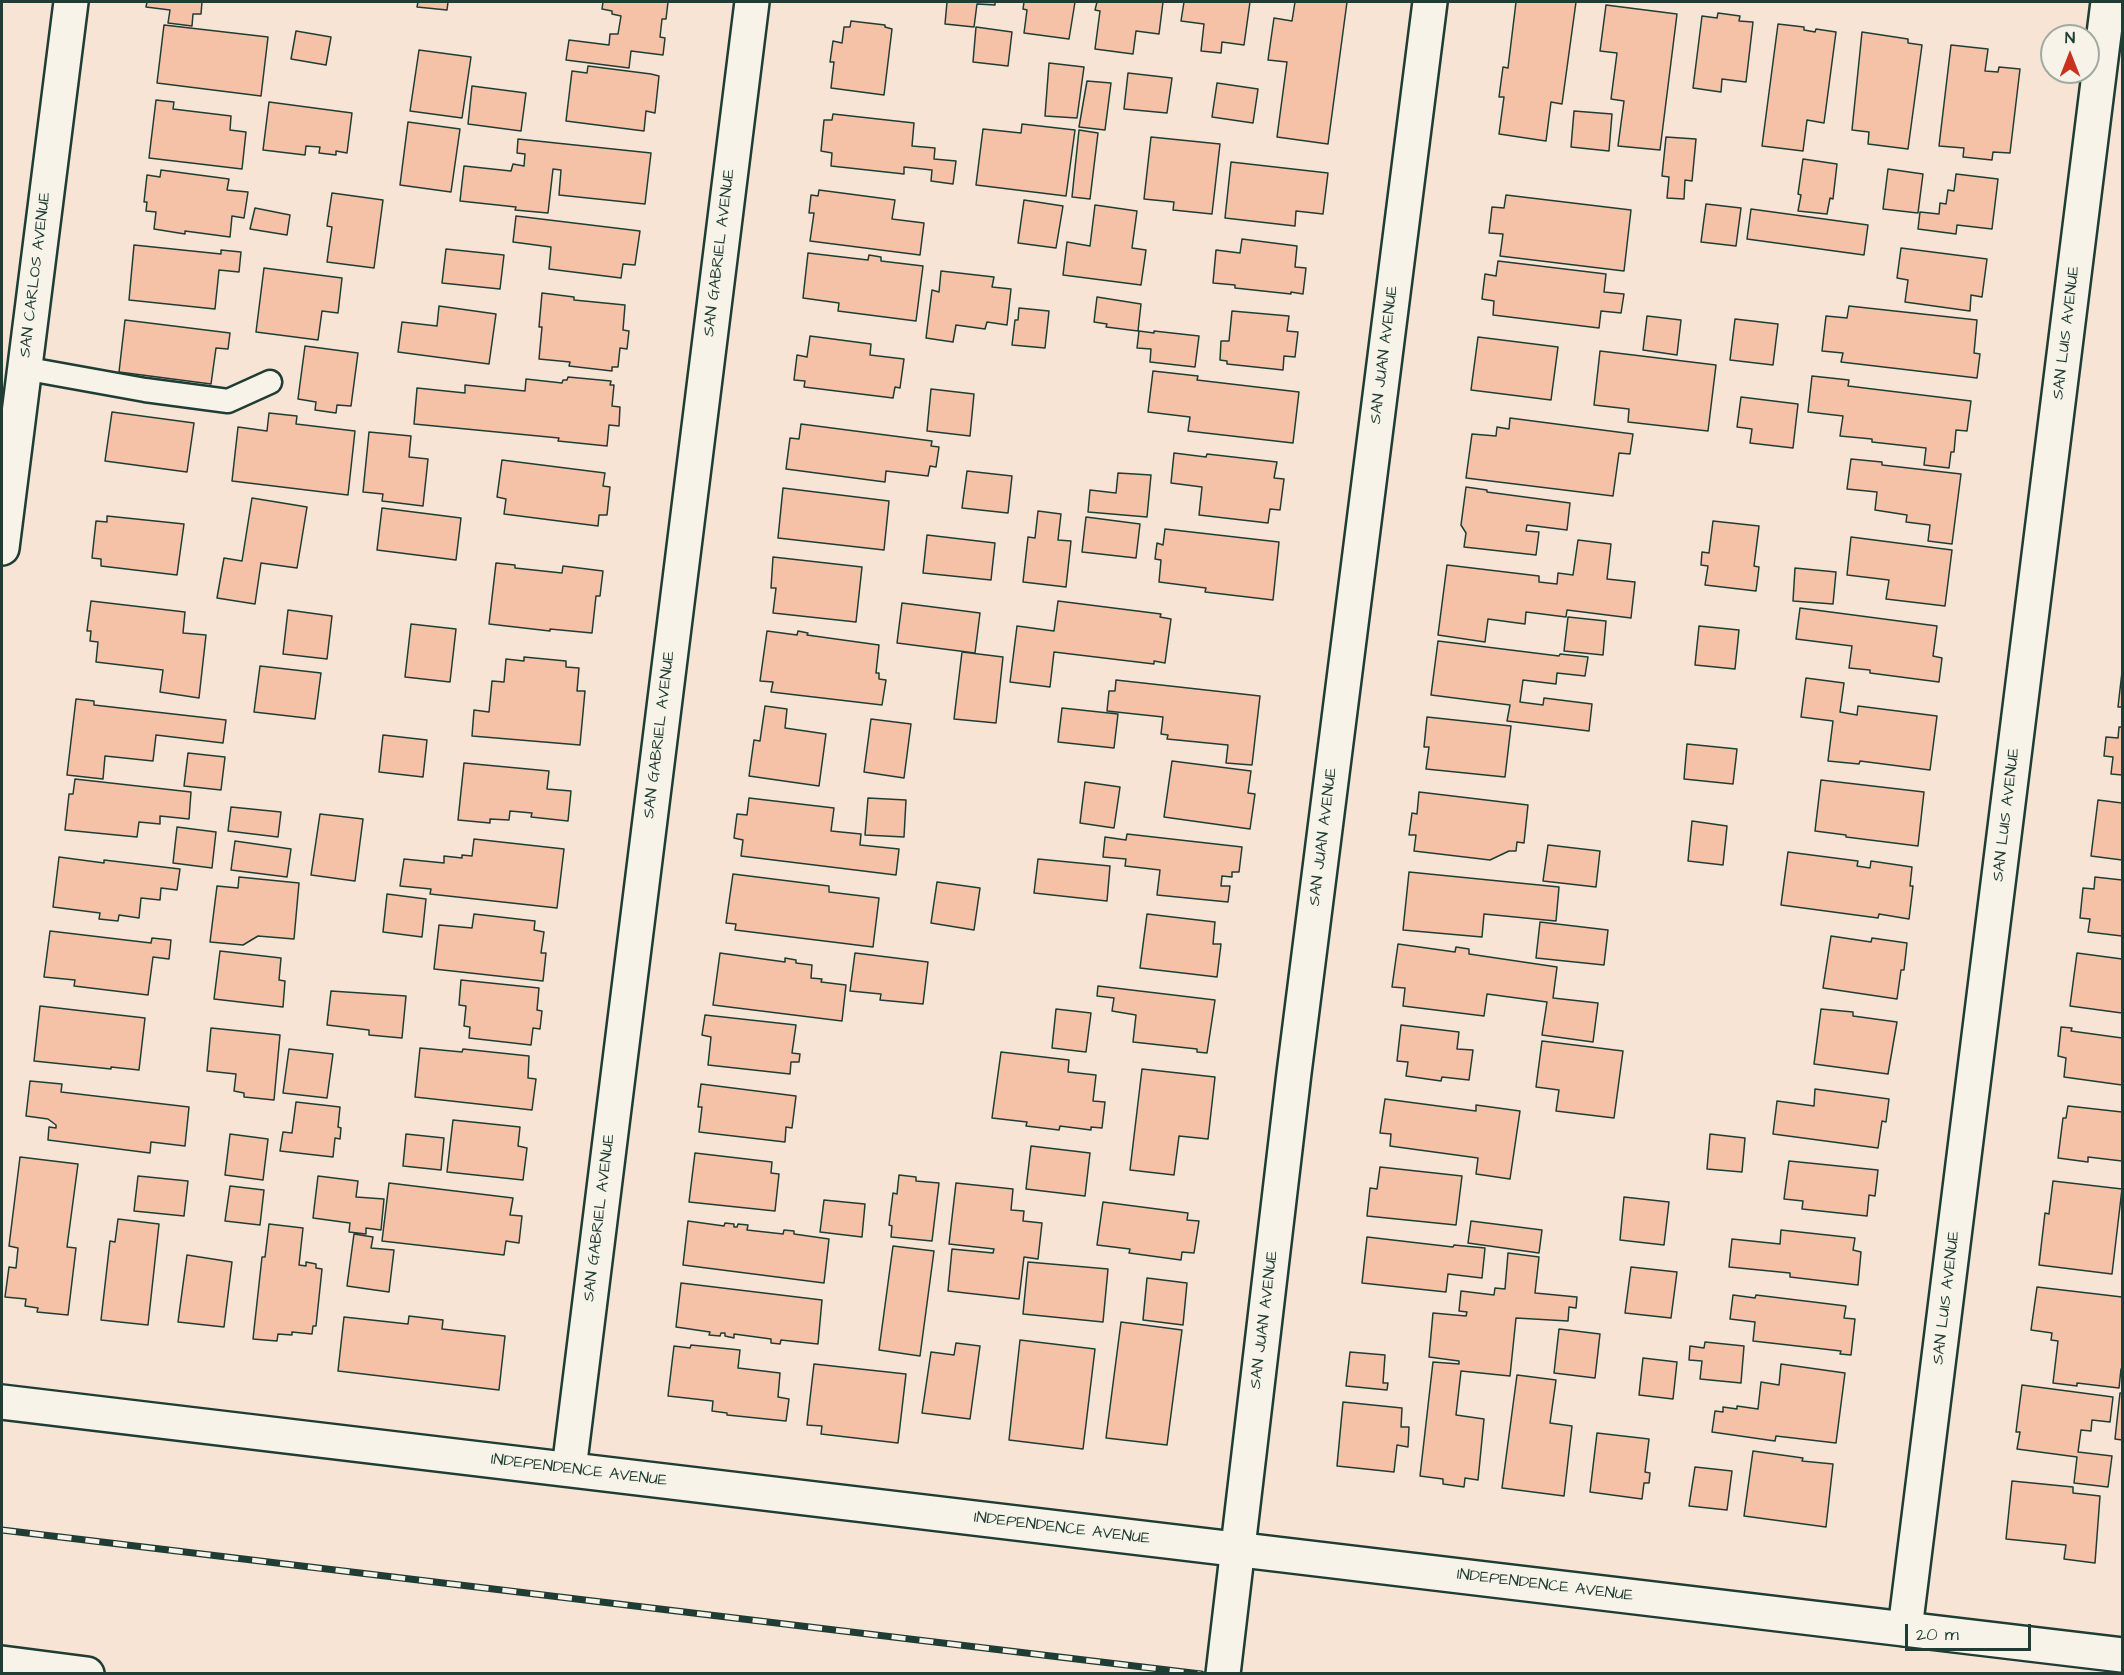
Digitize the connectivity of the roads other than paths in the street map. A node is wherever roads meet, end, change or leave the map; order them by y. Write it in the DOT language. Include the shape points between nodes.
graph roads {
  1 [pos="71,2"];
  2 [pos="752,2"];
  3 [pos="1430,2"];
  4 [pos="2109,2"];
  5 [pos="23,368"];
  6 [pos="270,382"];
  7 [pos="2,548"];
  8 [pos="2,1402"];
  9 [pos="569,1469"];
  10 [pos="1237,1550"];
  11 [pos="1905,1629"];
  12 [pos="2122,1655"];
  13 [pos="2,1663"];
  14 [pos="87,1674"];
  15 [pos="1223,1674"];
  1 -- 5 [label="street, SAN CARLOS AVENUE"];
  2 -- 9 [label="street, SAN GABRIEL AVENUE"];
  3 -- 10 [label="street, SAN JUAN AVENUE"];
  4 -- 11 [label="street, SAN LUIS AVENUE"];
  5 -- 6 [label="lane" via="228,401"];
  5 -- 7 [label="street, SAN CARLOS AVENUE"];
  8 -- 9 [label="street, INDEPENDENCE AVENUE"];
  9 -- 10 [label="street, INDEPENDENCE AVENUE"];
  10 -- 11 [label="street, INDEPENDENCE AVENUE"];
  10 -- 15 [label="street, SAN JUAN AVENUE"];
  11 -- 12 [label="street, INDEPENDENCE AVENUE"];
  13 -- 14 [label="street"];
}
